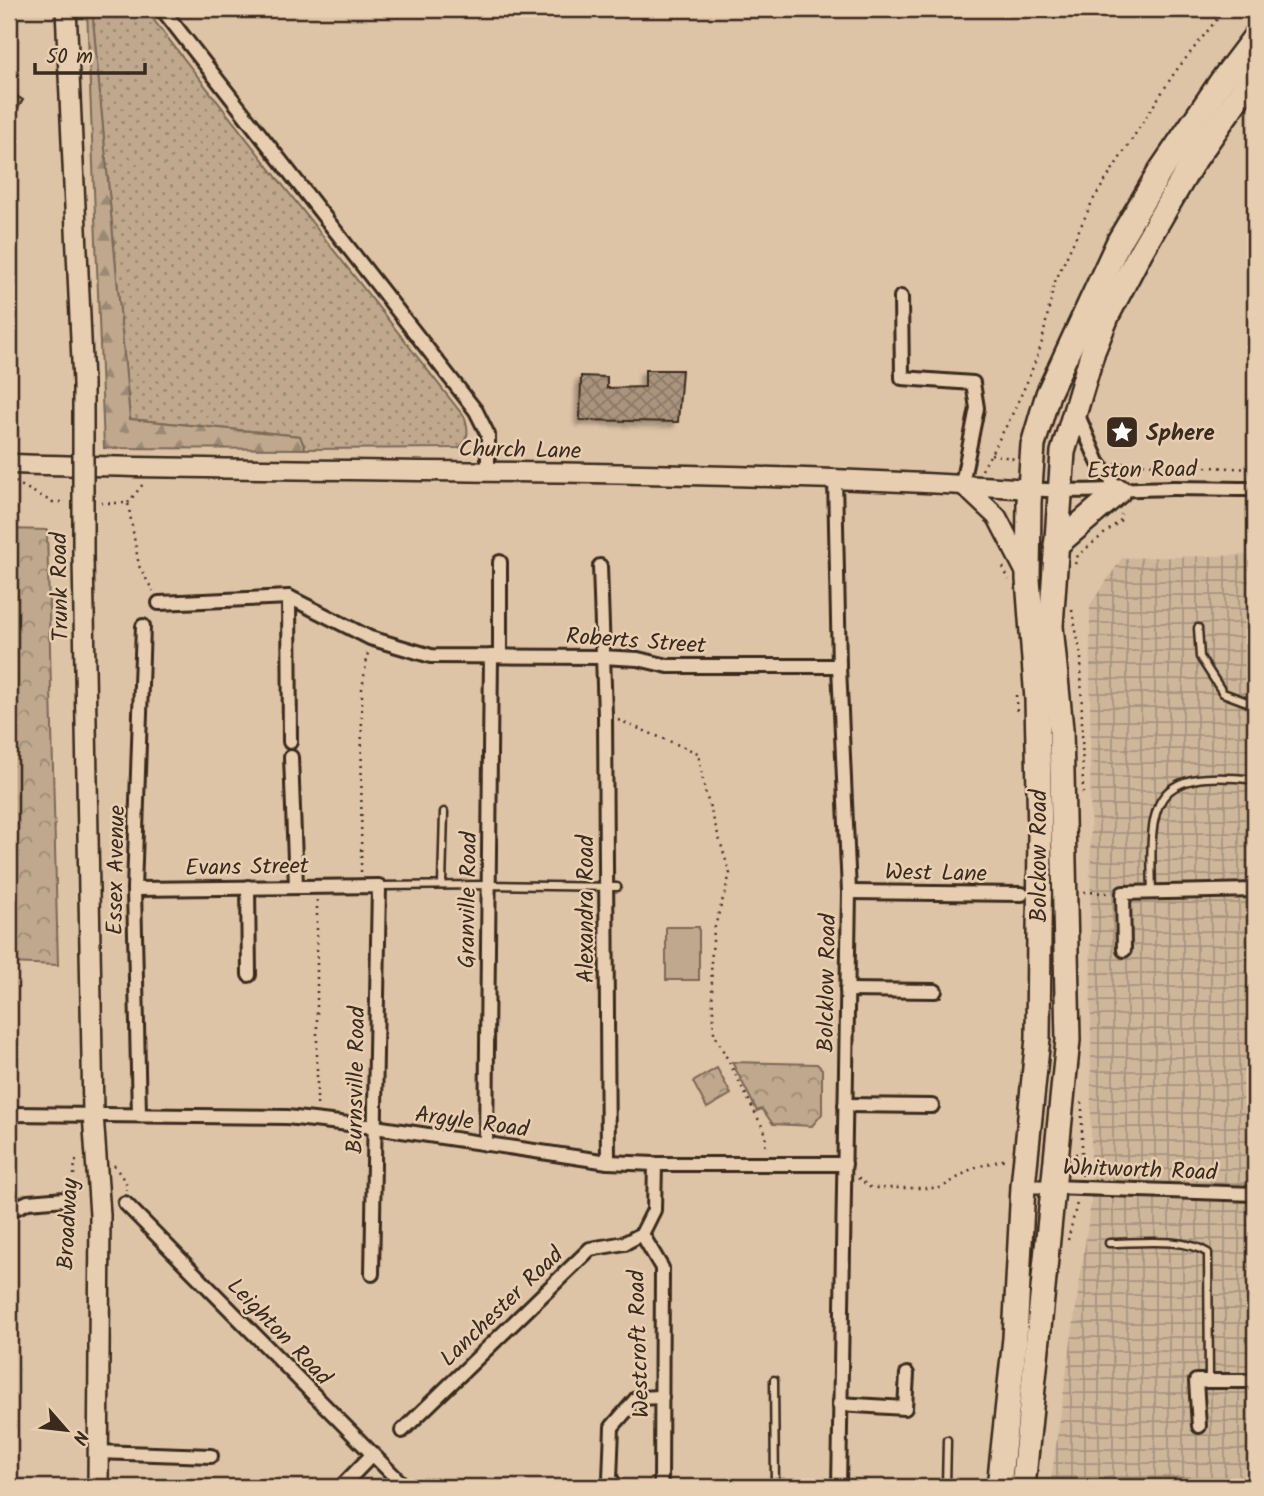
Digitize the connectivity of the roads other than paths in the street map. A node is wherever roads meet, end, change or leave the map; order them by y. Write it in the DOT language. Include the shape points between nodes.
graph roads {
  1 [pos="66,9"];
  2 [pos="162,9"];
  3 [pos="1255,37"];
  4 [pos="1255,73"];
  5 [pos="901,297"];
  6 [pos="1076,410"];
  7 [pos="9,464"];
  8 [pos="488,472"];
  9 [pos="835,479"];
  10 [pos="962,484"];
  11 [pos="1030,489"];
  12 [pos="1255,489"];
  13 [pos="1060,491"];
  14 [pos="1119,491"];
  15 [pos="1056,544"];
  16 [pos="500,562"];
  17 [pos="600,566"];
  18 [pos="1028,579"];
  19 [pos="289,597"];
  20 [pos="159,603"];
  21 [pos="143,626"];
  22 [pos="1198,628"];
  23 [pos="496,656"];
  24 [pos="601,657"];
  25 [pos="839,666"];
  26 [pos="1255,705"];
  27 [pos="290,742"];
  28 [pos="291,757"];
  29 [pos="1255,780"];
  30 [pos="444,812"];
  31 [pos="442,885"];
  32 [pos="488,885"];
  33 [pos="296,886"];
  34 [pos="379,886"];
  35 [pos="248,887"];
  36 [pos="612,887"];
  37 [pos="134,889"];
  38 [pos="1255,890"];
  39 [pos="849,892"];
  40 [pos="1152,893"];
  41 [pos="1022,894"];
  42 [pos="1124,950"];
  43 [pos="249,975"];
  44 [pos="848,990"];
  45 [pos="935,991"];
  46 [pos="845,1105"];
  47 [pos="932,1106"];
  48 [pos="9,1114"];
  49 [pos="93,1114"];
  50 [pos="139,1115"];
  51 [pos="375,1128"];
  52 [pos="486,1144"];
  53 [pos="608,1162"];
  54 [pos="655,1164"];
  55 [pos="845,1164"];
  56 [pos="95,1166"];
  57 [pos="1023,1186"];
  58 [pos="1053,1187"];
  59 [pos="1255,1194"];
  60 [pos="65,1199"];
  61 [pos="125,1203"];
  62 [pos="9,1211"];
  63 [pos="642,1234"];
  64 [pos="1109,1243"];
  65 [pos="372,1274"];
  66 [pos="906,1374"];
  67 [pos="774,1380"];
  68 [pos="1209,1380"];
  69 [pos="1255,1381"];
  70 [pos="662,1397"];
  71 [pos="839,1404"];
  72 [pos="1199,1426"];
  73 [pos="402,1431"];
  74 [pos="947,1440"];
  75 [pos="98,1452"];
  76 [pos="372,1455"];
  77 [pos="211,1456"];
  78 [pos="86,1487"];
  79 [pos="98,1487"];
  80 [pos="341,1487"];
  81 [pos="405,1487"];
  82 [pos="618,1487"];
  83 [pos="661,1487"];
  84 [pos="775,1487"];
  85 [pos="839,1487"];
  86 [pos="946,1487"];
  87 [pos="999,1487"];
  88 [pos="1023,1487"];
  1 -- 49 [label="main road, Trunk Road, bridge" via="83,383"];
  2 -- 8 [label="street" via="476,411 488,435"];
  3 -- 11 [label="highway, Bolckow Road" via="1161,170 1119,241 1048,394 1033,445"];
  4 -- 6 [label="highway, Bolckow Road" via="1191,165 1141,251 1108,314"];
  5 -- 10 [label="street" via="902,378 974,383 977,408"];
  6 -- 13 [label="highway, Bolckow Road" via="1063,452"];
  6 -- 14 [label="street" via="1098,462"];
  7 -- 8 [label="street, Church Lane"];
  8 -- 9 [label="street, Church Lane"];
  9 -- 10 [label="street, Church Lane"];
  9 -- 25 [label="street, Bolcklow Road"];
  10 -- 11 [label="street, Church Lane"];
  10 -- 18 [label="street" via="997,517"];
  11 -- 13 [label="street, Eston Road"];
  11 -- 18 [label="highway, Bolckow Road"];
  12 -- 14 [label="street, Eston Road"];
  13 -- 14 [label="street, Eston Road"];
  13 -- 15 [label="highway, Bolckow Road"];
  14 -- 15 [label="highway"];
  15 -- 58 [label="highway, Bolckow Road" via="1061,595 1051,626 1061,729 1068,1040"];
  16 -- 23 [label="street, Granville Road"];
  17 -- 24 [label="street, Alexandra Road"];
  18 -- 57 [label="highway, Bolckow Road" via="1040,835 1038,1038"];
  19 -- 20 [label="street"];
  19 -- 23 [label="street, Roberts Street" via="370,638 431,656"];
  19 -- 27 [label="street"];
  21 -- 37 [label="street, Essex Avenue"];
  22 -- 26 [label="lane" via="1200,657 1223,693"];
  23 -- 24 [label="street, Roberts Street"];
  23 -- 32 [label="street, Granville Road"];
  24 -- 25 [label="street, Roberts Street" via="668,666"];
  24 -- 36 [label="street, Alexandra Road"];
  25 -- 39 [label="street, Bolcklow Road"];
  28 -- 33 [label="street"];
  29 -- 40 [label="lane" via="1221,776 1167,790 1157,805 1150,845"];
  30 -- 31 [label="lane"];
  31 -- 32 [label="lane"];
  31 -- 34 [label="lane"];
  32 -- 36 [label="lane"];
  32 -- 52 [label="street, Granville Road"];
  33 -- 34 [label="street, Evans Street"];
  33 -- 35 [label="street, Evans Street"];
  34 -- 51 [label="street, Burnsville Road"];
  35 -- 37 [label="street, Evans Street"];
  35 -- 43 [label="street"];
  36 -- 53 [label="street, Alexandra Road"];
  37 -- 50 [label="street, Essex Avenue"];
  38 -- 40 [label="street"];
  39 -- 41 [label="street, West Lane"];
  39 -- 44 [label="street, Bolcklow Road"];
  40 -- 42 [label="street" via="1123,893"];
  44 -- 45 [label="street"];
  44 -- 46 [label="street, Bolcklow Road"];
  46 -- 47 [label="street"];
  46 -- 55 [label="street, Bolcklow Road"];
  48 -- 49 [label="street, Argyle Road"];
  49 -- 50 [label="street, Argyle Road"];
  49 -- 56 [label="main road, Trunk Road"];
  50 -- 51 [label="street, Argyle Road" via="287,1117"];
  51 -- 52 [label="street, Argyle Road"];
  51 -- 65 [label="street, Burnsville Road"];
  52 -- 53 [label="street, Argyle Road"];
  53 -- 54 [label="street, Argyle Road"];
  54 -- 55 [label="street, Argyle Road"];
  54 -- 63 [label="street" via="654,1210"];
  55 -- 71 [label="street, Bolcklow Road"];
  56 -- 75 [label="main road, Broadway" via="100,1215"];
  56 -- 78 [label="main road, Broadway" via="89,1217"];
  57 -- 58 [label="street, Whitworth Road"];
  57 -- 87 [label="highway, Bolckow Road" via="1015,1338"];
  58 -- 59 [label="street, Whitworth Road"];
  58 -- 88 [label="highway, Bolckow Road"];
  60 -- 62 [label="street" via="28,1202"];
  61 -- 76 [label="street, Leighton Road"];
  63 -- 70 [label="street, Westcroft Road" via="662,1268"];
  63 -- 73 [label="street, Lanchester Road" via="625,1243 590,1249"];
  64 -- 68 [label="lane" via="1182,1243 1208,1253"];
  66 -- 71 [label="street" via="905,1408"];
  67 -- 84 [label="lane"];
  68 -- 69 [label="street"];
  68 -- 72 [label="street" via="1196,1381"];
  70 -- 82 [label="street" via="637,1398 611,1427 610,1479"];
  70 -- 83 [label="street, Westcroft Road"];
  71 -- 85 [label="street, Bolcklow Road"];
  74 -- 86 [label="lane"];
  75 -- 77 [label="street"];
  75 -- 79 [label="main road, Broadway"];
  76 -- 80 [label="street"];
  76 -- 81 [label="street, Leighton Road"];
}
